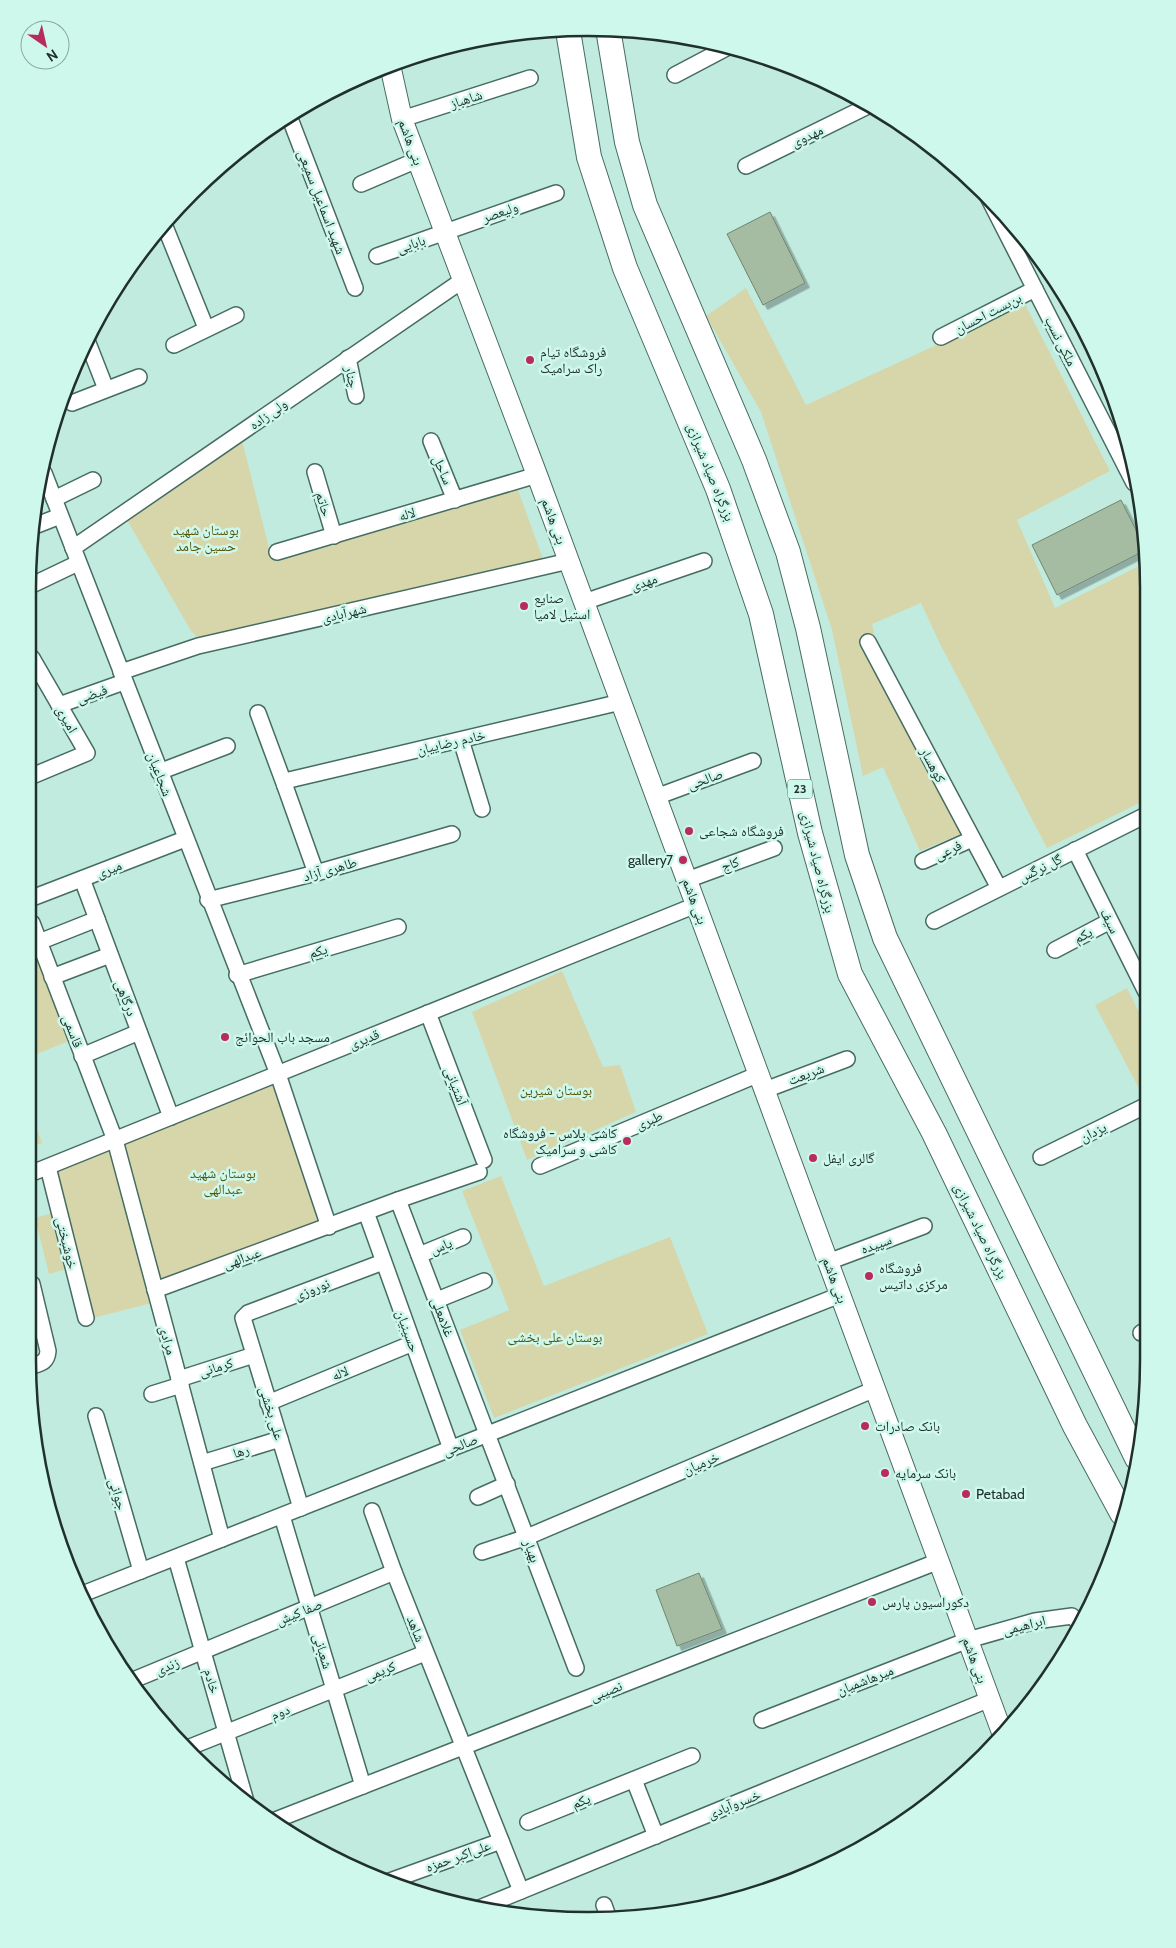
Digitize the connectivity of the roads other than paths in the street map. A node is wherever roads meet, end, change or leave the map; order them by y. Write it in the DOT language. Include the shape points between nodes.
graph roads {
  1 [pos="569,37"];
  2 [pos="609,37"];
  3 [pos="718,52"];
  4 [pos="392,73"];
  5 [pos="675,75"];
  6 [pos="530,78"];
  7 [pos="862,109"];
  8 [pos="402,119"];
  9 [pos="292,123"];
  10 [pos="417,160"];
  11 [pos="746,166"];
  12 [pos="361,184"];
  13 [pos="556,193"];
  14 [pos="1000,221"];
  15 [pos="167,231"];
  16 [pos="444,232"];
  17 [pos="377,256"];
  18 [pos="463,280"];
  19 [pos="355,288"];
  20 [pos="1035,289"];
  21 [pos="236,315"];
  22 [pos="206,328"];
  23 [pos="941,337"];
  24 [pos="174,345"];
  25 [pos="91,349"];
  26 [pos="348,358"];
  27 [pos="139,377"];
  28 [pos="106,389"];
  29 [pos="356,396"];
  30 [pos="72,403"];
  31 [pos="431,441"];
  32 [pos="1126,468"];
  33 [pos="315,472"];
  34 [pos="537,475"];
  35 [pos="93,480"];
  36 [pos="47,481"];
  37 [pos="54,499"];
  38 [pos="455,500"];
  39 [pos="60,516"];
  40 [pos="40,524"];
  41 [pos="334,536"];
  42 [pos="277,552"];
  43 [pos="75,555"];
  44 [pos="569,561"];
  45 [pos="704,561"];
  46 [pos="36,582"];
  47 [pos="584,602"];
  48 [pos="868,642"];
  49 [pos="36,665"];
  50 [pos="122,677"];
  51 [pos="621,702"];
  52 [pos="59,705"];
  53 [pos="258,713"];
  54 [pos="461,740"];
  55 [pos="227,746"];
  56 [pos="753,761"];
  57 [pos="159,772"];
  58 [pos="36,774"];
  59 [pos="285,786"];
  60 [pos="656,796"];
  61 [pos="482,809"];
  62 [pos="1140,818"];
  63 [pos="452,834"];
  64 [pos="185,839"];
  65 [pos="972,839"];
  66 [pos="774,848"];
  67 [pos="1075,850"];
  68 [pos="923,861"];
  69 [pos="316,873"];
  70 [pos="82,879"];
  71 [pos="687,880"];
  72 [pos="998,888"];
  73 [pos="36,896"];
  74 [pos="208,900"];
  75 [pos="696,905"];
  76 [pos="97,919"];
  77 [pos="934,920"];
  78 [pos="1110,921"];
  79 [pos="398,927"];
  80 [pos="36,934"];
  81 [pos="39,942"];
  82 [pos="1055,950"];
  83 [pos="110,955"];
  84 [pos="237,974"];
  85 [pos="52,978"];
  86 [pos="1140,980"];
  87 [pos="428,1013"];
  88 [pos="139,1032"];
  89 [pos="82,1056"];
  90 [pos="847,1059"];
  91 [pos="278,1074"];
  92 [pos="762,1082"];
  93 [pos="1140,1108"];
  94 [pos="171,1117"];
  95 [pos="115,1140"];
  96 [pos="1041,1157"];
  97 [pos="482,1166"];
  98 [pos="540,1166"];
  99 [pos="48,1167"];
  100 [pos="36,1172"];
  101 [pos="398,1200"];
  102 [pos="366,1212"];
  103 [pos="924,1226"];
  104 [pos="329,1227"];
  105 [pos="463,1237"];
  106 [pos="419,1255"];
  107 [pos="383,1262"];
  108 [pos="828,1262"];
  109 [pos="484,1281"];
  110 [pos="155,1290"];
  111 [pos="840,1295"];
  112 [pos="437,1300"];
  113 [pos="36,1301"];
  114 [pos="86,1318"];
  115 [pos="243,1318"];
  116 [pos="413,1344"];
  117 [pos="254,1355"];
  118 [pos="36,1365"];
  119 [pos="180,1382"];
  120 [pos="875,1389"];
  121 [pos="152,1394"];
  122 [pos="268,1403"];
  123 [pos="96,1416"];
  124 [pos="489,1434"];
  125 [pos="280,1439"];
  126 [pos="1132,1448"];
  127 [pos="451,1449"];
  128 [pos="202,1463"];
  129 [pos="508,1484"];
  130 [pos="478,1497"];
  131 [pos="301,1508"];
  132 [pos="1119,1508"];
  133 [pos="372,1511"];
  134 [pos="282,1516"];
  135 [pos="527,1537"];
  136 [pos="222,1540"];
  137 [pos="482,1552"];
  138 [pos="176,1558"];
  139 [pos="939,1561"];
  140 [pos="141,1572"];
  141 [pos="394,1572"];
  142 [pos="88,1592"];
  143 [pos="310,1607"];
  144 [pos="1075,1619"];
  145 [pos="968,1640"];
  146 [pos="203,1650"];
  147 [pos="425,1653"];
  148 [pos="576,1668"];
  149 [pos="137,1678"];
  150 [pos="334,1689"];
  151 [pos="990,1699"];
  152 [pos="762,1720"];
  153 [pos="1000,1727"];
  154 [pos="226,1734"];
  155 [pos="194,1746"];
  156 [pos="463,1747"];
  157 [pos="692,1756"];
  158 [pos="634,1780"];
  159 [pos="363,1786"];
  160 [pos="243,1790"];
  161 [pos="280,1818"];
  162 [pos="528,1822"];
  163 [pos="656,1836"];
  164 [pos="501,1841"];
  165 [pos="399,1878"];
  166 [pos="521,1891"];
  167 [pos="492,1903"];
  1 -- 132 [label="highway, بزرگراه صیاد شیرازی / 23" via="589,157 625,268 721,496 761,614 810,833 850,974 934,1133 1075,1426"];
  2 -- 126 [label="highway" via="627,142 645,205 757,468 788,552 808,628 856,856 885,938"];
  3 -- 5 [label="street"];
  4 -- 8 [label="main road, بنی هاشم"];
  6 -- 8 [label="street, شاهباز"];
  7 -- 11 [label="street, مهدوی"];
  8 -- 10 [label="main road, بنی هاشم"];
  9 -- 19 [label="street, شهید اسماعیل سمیعی"];
  10 -- 12 [label="street"];
  10 -- 16 [label="main road, بنی هاشم"];
  13 -- 16 [label="street, ولیعصر"];
  14 -- 20 [label="street, ملکی نسب"];
  15 -- 22 [label="street"];
  16 -- 17 [label="street, بابایی"];
  16 -- 18 [label="main road, بنی هاشم"];
  18 -- 26 [label="street, ولی زاده"];
  18 -- 34 [label="main road, بنی هاشم"];
  20 -- 23 [label="street, بن‌بست احسان"];
  20 -- 32 [label="street, ملکی نسب"];
  21 -- 22 [label="street"];
  22 -- 24 [label="street"];
  25 -- 28 [label="street"];
  26 -- 29 [label="street, چنار"];
  26 -- 43 [label="street, ولی زاده"];
  27 -- 28 [label="street"];
  28 -- 30 [label="street"];
  31 -- 38 [label="street, ساحل"];
  33 -- 41 [label="street, حاتم"];
  34 -- 38 [label="street, لاله"];
  34 -- 44 [label="main road, بنی هاشم"];
  35 -- 37 [label="street"];
  36 -- 37 [label="street, شجاعیان"];
  37 -- 39 [label="street, شجاعیان"];
  38 -- 41 [label="street, لاله"];
  39 -- 40 [label="street"];
  39 -- 43 [label="street, شجاعیان"];
  41 -- 42 [label="street, لاله"];
  43 -- 46 [label="street, ولی زاده"];
  43 -- 50 [label="street, شجاعیان"];
  44 -- 47 [label="main road, بنی هاشم"];
  44 -- 50 [label="street, شهرآبادی" via="198,646"];
  45 -- 47 [label="street, مهدی"];
  47 -- 51 [label="main road, بنی هاشم"];
  48 -- 65 [label="street, کوهسار"];
  49 -- 52 [label="street, امیری"];
  50 -- 52 [label="street, فیضی"];
  50 -- 57 [label="street, شجاعیان"];
  51 -- 54 [label="street, خادم رضاییان"];
  51 -- 60 [label="main road, بنی هاشم"];
  52 -- 58 [label="street, امیری" via="87,753"];
  53 -- 59 [label="street"];
  54 -- 59 [label="street, خادم رضاییان" via="289,780"];
  54 -- 61 [label="street"];
  55 -- 57 [label="street"];
  56 -- 60 [label="street, صالحی"];
  57 -- 64 [label="street, شجاعیان"];
  59 -- 69 [label="street"];
  60 -- 71 [label="main road, بنی هاشم"];
  62 -- 67 [label="street, گل نرگس"];
  63 -- 69 [label="street, طاهری آزاد"];
  64 -- 70 [label="street, میری"];
  64 -- 74 [label="street, شجاعیان"];
  65 -- 68 [label="street, فرعی"];
  65 -- 72 [label="street, کوهسار"];
  66 -- 71 [label="street, کاج"];
  67 -- 72 [label="street, گل نرگس"];
  67 -- 78 [label="street, سیف"];
  69 -- 74 [label="street, طاهری آزاد"];
  70 -- 73 [label="street, میری"];
  70 -- 76 [label="street, درگاهی"];
  71 -- 75 [label="main road, بنی هاشم"];
  72 -- 77 [label="street, گل نرگس"];
  74 -- 84 [label="street, شجاعیان"];
  75 -- 87 [label="street, قدیری"];
  75 -- 92 [label="main road, بنی هاشم"];
  76 -- 81 [label="street"];
  76 -- 83 [label="street, درگاهی"];
  78 -- 82 [label="street, یکم"];
  78 -- 86 [label="street, سیف"];
  79 -- 84 [label="street, یکم"];
  80 -- 81 [label="street, قاسمی"];
  81 -- 85 [label="street, قاسمی"];
  83 -- 85 [label="street"];
  83 -- 88 [label="street, درگاهی"];
  84 -- 91 [label="street, شجاعیان"];
  85 -- 89 [label="street, قاسمی"];
  87 -- 91 [label="street, قدیری"];
  87 -- 97 [label="street, آشتیانی"];
  88 -- 89 [label="street"];
  88 -- 94 [label="street, درگاهی"];
  89 -- 95 [label="street, قاسمی"];
  90 -- 92 [label="street, شریعت"];
  91 -- 94 [label="street, قدیری"];
  91 -- 104 [label="street"];
  92 -- 98 [label="street, طبری"];
  92 -- 108 [label="main road, بنی هاشم"];
  93 -- 96 [label="street, یزدان"];
  94 -- 95 [label="street, قدیری"];
  95 -- 99 [label="street, قدیری"];
  95 -- 110 [label="street, مرادی"];
  97 -- 101 [label="street, عبدالهی"];
  99 -- 100 [label="street, قدیری"];
  99 -- 114 [label="street, خوشبختی"];
  101 -- 102 [label="street, عبدالهی"];
  101 -- 106 [label="street, غلامعلی"];
  102 -- 104 [label="street, عبدالهی"];
  102 -- 107 [label="street, حسینیان"];
  103 -- 108 [label="street, سپیده"];
  104 -- 110 [label="street, عبدالهی"];
  105 -- 106 [label="street, یاس"];
  106 -- 112 [label="street, غلامعلی"];
  107 -- 115 [label="street, نوروزی" via="248,1313"];
  107 -- 116 [label="street, حسینیان"];
  108 -- 111 [label="main road, بنی هاشم"];
  109 -- 112 [label="street"];
  110 -- 119 [label="street, مرادی"];
  111 -- 120 [label="main road, بنی هاشم"];
  111 -- 124 [label="street, صالحی"];
  112 -- 124 [label="street, غلامعلی"];
  113 -- 118 [label="street" via="48,1351 44,1363"];
  115 -- 117 [label="street, علی بخشی"];
  116 -- 122 [label="street, لاله"];
  116 -- 127 [label="street, حسینیان"];
  117 -- 119 [label="street, کرمانی"];
  117 -- 122 [label="street, علی بخشی"];
  119 -- 121 [label="street, کرمانی"];
  119 -- 128 [label="street, مرادی"];
  120 -- 135 [label="street, خرمیان"];
  120 -- 139 [label="main road, بنی هاشم"];
  122 -- 125 [label="street, علی بخشی"];
  123 -- 140 [label="street, جوانی"];
  124 -- 127 [label="street, صالحی"];
  124 -- 129 [label="street, بهیار"];
  125 -- 128 [label="street, رها"];
  125 -- 131 [label="street, علی بخشی"];
  127 -- 131 [label="street, صالحی"];
  128 -- 136 [label="street, مرادی"];
  129 -- 130 [label="street"];
  129 -- 135 [label="street, بهیار"];
  131 -- 134 [label="street, صالحی"];
  133 -- 141 [label="street, شاهد"];
  134 -- 136 [label="street, صالحی"];
  134 -- 143 [label="street, شعبانی"];
  135 -- 137 [label="street, خرمیان"];
  135 -- 148 [label="street, بهیار"];
  136 -- 138 [label="street, صالحی"];
  138 -- 140 [label="street, صالحی"];
  138 -- 146 [label="street, خادم"];
  139 -- 145 [label="main road, بنی هاشم"];
  139 -- 156 [label="street, نصیبی"];
  140 -- 142 [label="street, صالحی"];
  141 -- 143 [label="street, صفا کیش"];
  141 -- 147 [label="street, شاهد"];
  143 -- 146 [label="street, صفا کیش"];
  143 -- 150 [label="street, شعبانی"];
  144 -- 145 [label="street, ابراهیمی" via="1072,1616 1035,1621"];
  145 -- 151 [label="main road, بنی هاشم"];
  145 -- 152 [label="street, میرهاشمیان"];
  146 -- 149 [label="street, زندی"];
  146 -- 154 [label="street, خادم"];
  147 -- 150 [label="street, کریمی"];
  147 -- 156 [label="street, شاهد"];
  150 -- 154 [label="street, دوم"];
  150 -- 159 [label="street, شعبانی"];
  151 -- 153 [label="main road, بنی هاشم"];
  151 -- 163 [label="street, خسروآبادی"];
  154 -- 155 [label="street, دوم"];
  154 -- 160 [label="street, خادم"];
  156 -- 159 [label="street, نصیبی"];
  156 -- 164 [label="street, شاهد"];
  157 -- 158 [label="street, یکم"];
  158 -- 162 [label="street, یکم"];
  158 -- 163 [label="street"];
  159 -- 161 [label="street, نصیبی"];
  163 -- 166 [label="street, خسروآبادی"];
  164 -- 165 [label="street, علی‌اکبر حمزه"];
  164 -- 166 [label="street, شاهد"];
  166 -- 167 [label="street, خسروآبادی"];
}
